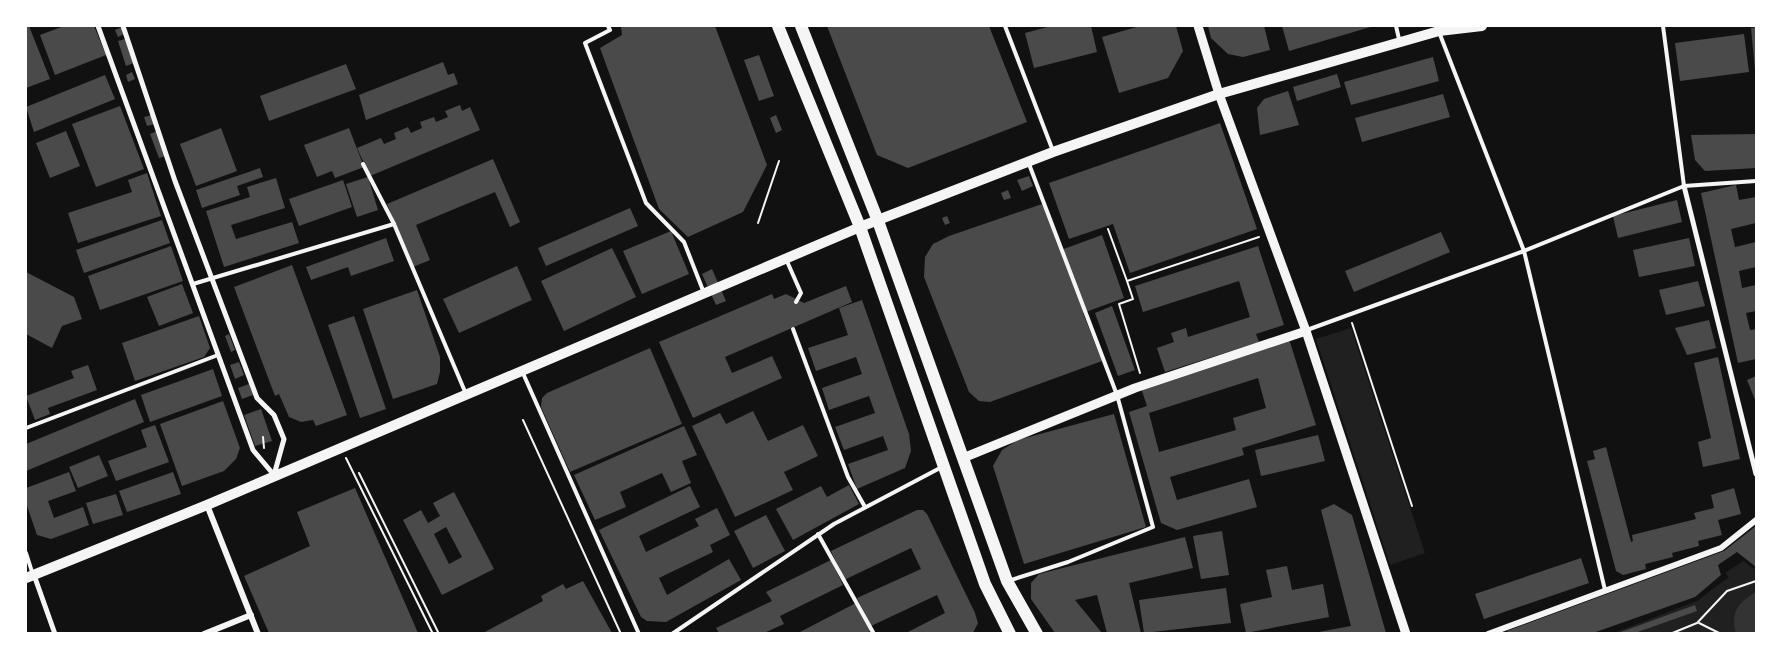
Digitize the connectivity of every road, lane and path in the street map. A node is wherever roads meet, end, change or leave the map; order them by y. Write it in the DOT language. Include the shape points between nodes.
graph roads {
  1 [pos="98,26"];
  2 [pos="123,26"];
  3 [pos="608,26"];
  4 [pos="778,26"];
  5 [pos="801,26"];
  6 [pos="1005,26"];
  7 [pos="1198,26"];
  8 [pos="1396,26"];
  9 [pos="1482,26"];
  10 [pos="1663,26"];
  11 [pos="1439,31"];
  12 [pos="1399,41"];
  13 [pos="1220,94"];
  14 [pos="1053,152"];
  15 [pos="779,161"];
  16 [pos="1028,162"];
  17 [pos="363,164"];
  18 [pos="1756,180"];
  19 [pos="1684,186"];
  20 [pos="878,221"];
  21 [pos="758,222"];
  22 [pos="394,224"];
  23 [pos="860,227"];
  24 [pos="1108,229"];
  25 [pos="1270,233"];
  26 [pos="1524,251"];
  27 [pos="786,259"];
  28 [pos="212,279"];
  29 [pos="1127,281"];
  30 [pos="193,284"];
  31 [pos="704,293"];
  32 [pos="796,302"];
  33 [pos="1350,315"];
  34 [pos="793,329"];
  35 [pos="1306,331"];
  36 [pos="220,354"];
  37 [pos="522,371"];
  38 [pos="1144,385"];
  39 [pos="466,394"];
  40 [pos="1118,395"];
  41 [pos="523,420"];
  42 [pos="26,428"];
  43 [pos="340,447"];
  44 [pos="963,458"];
  45 [pos="944,466"];
  46 [pos="359,473"];
  47 [pos="1756,474"];
  48 [pos="274,475"];
  49 [pos="207,505"];
  50 [pos="1412,506"];
  51 [pos="865,507"];
  52 [pos="1756,520"];
  53 [pos="818,534"];
  54 [pos="26,553"];
  55 [pos="30,576"];
  56 [pos="1007,581"];
  57 [pos="1756,581"];
  58 [pos="1605,590"];
  59 [pos="251,615"];
  60 [pos="1698,623"];
  61 [pos="55,633"];
  62 [pos="204,633"];
  63 [pos="258,633"];
  64 [pos="433,633"];
  65 [pos="439,633"];
  66 [pos="621,633"];
  67 [pos="639,633"];
  68 [pos="672,633"];
  69 [pos="874,633"];
  70 [pos="1008,633"];
  71 [pos="1037,633"];
  72 [pos="1406,633"];
  73 [pos="1488,633"];
  74 [pos="1670,633"];
  75 [pos="1721,633"];
  1 -- 30 [label="street"];
  2 -- 28 [label="street"];
  3 -- 31 [label="lane" via="610,30 585,43 646,202 684,242"];
  4 -- 23 [label="main road"];
  5 -- 20 [label="main road"];
  6 -- 14 [label="lane"];
  7 -- 13 [label="street"];
  8 -- 12 [label="lane"];
  9 -- 11 [label="main road"];
  10 -- 19 [label="lane"];
  11 -- 12 [label="main road"];
  11 -- 26 [label="lane"];
  12 -- 13 [label="main road"];
  13 -- 14 [label="main road"];
  13 -- 25 [label="street"];
  14 -- 16 [label="main road"];
  15 -- 21 [label="path"];
  16 -- 20 [label="main road"];
  16 -- 40 [label="lane"];
  17 -- 22 [label="lane"];
  18 -- 19 [label="lane"];
  19 -- 26 [label="lane"];
  19 -- 47 [label="street"];
  20 -- 23 [label="main road"];
  20 -- 44 [label="main road"];
  22 -- 28 [label="lane"];
  22 -- 39 [label="lane"];
  23 -- 27 [label="main road"];
  23 -- 45 [label="main road"];
  24 -- 29 [label="path"];
  25 -- 29 [label="path"];
  25 -- 35 [label="street"];
  26 -- 33 [label="lane"];
  26 -- 58 [label="lane"];
  27 -- 31 [label="main road"];
  27 -- 32 [label="lane" via="801,293"];
  28 -- 30 [label="lane"];
  28 -- 48 [label="street" via="257,398 274,415 284,439"];
  29 -- 38 [label="path" via="1133,299 1119,304"];
  30 -- 36 [label="street"];
  31 -- 37 [label="main road"];
  33 -- 35 [label="lane"];
  33 -- 50 [label="path"];
  34 -- 51 [label="lane" via="848,477"];
  35 -- 38 [label="street"];
  35 -- 72 [label="street"];
  36 -- 42 [label="lane"];
  36 -- 48 [label="street" via="253,450"];
  37 -- 39 [label="main road"];
  37 -- 67 [label="lane"];
  38 -- 40 [label="street"];
  39 -- 43 [label="main road"];
  40 -- 44 [label="street"];
  40 -- 56 [label="lane" via="1153,527 1068,562"];
  41 -- 66 [label="path"];
  43 -- 48 [label="main road"];
  43 -- 64 [label="path"];
  44 -- 56 [label="main road"];
  45 -- 51 [label="lane"];
  45 -- 70 [label="main road" via="985,584"];
  46 -- 65 [label="path"];
  48 -- 49 [label="main road"];
  49 -- 55 [label="main road"];
  49 -- 59 [label="street"];
  51 -- 53 [label="lane"];
  52 -- 58 [label="street" via="1721,548"];
  53 -- 68 [label="lane"];
  53 -- 69 [label="lane"];
  54 -- 55 [label="lane"];
  55 -- 61 [label="street"];
  56 -- 71 [label="main road"];
  57 -- 60 [label="path" via="1727,591"];
  58 -- 73 [label="street"];
  59 -- 62 [label="street"];
  59 -- 63 [label="street"];
  60 -- 74 [label="path"];
  60 -- 75 [label="path"];
}
